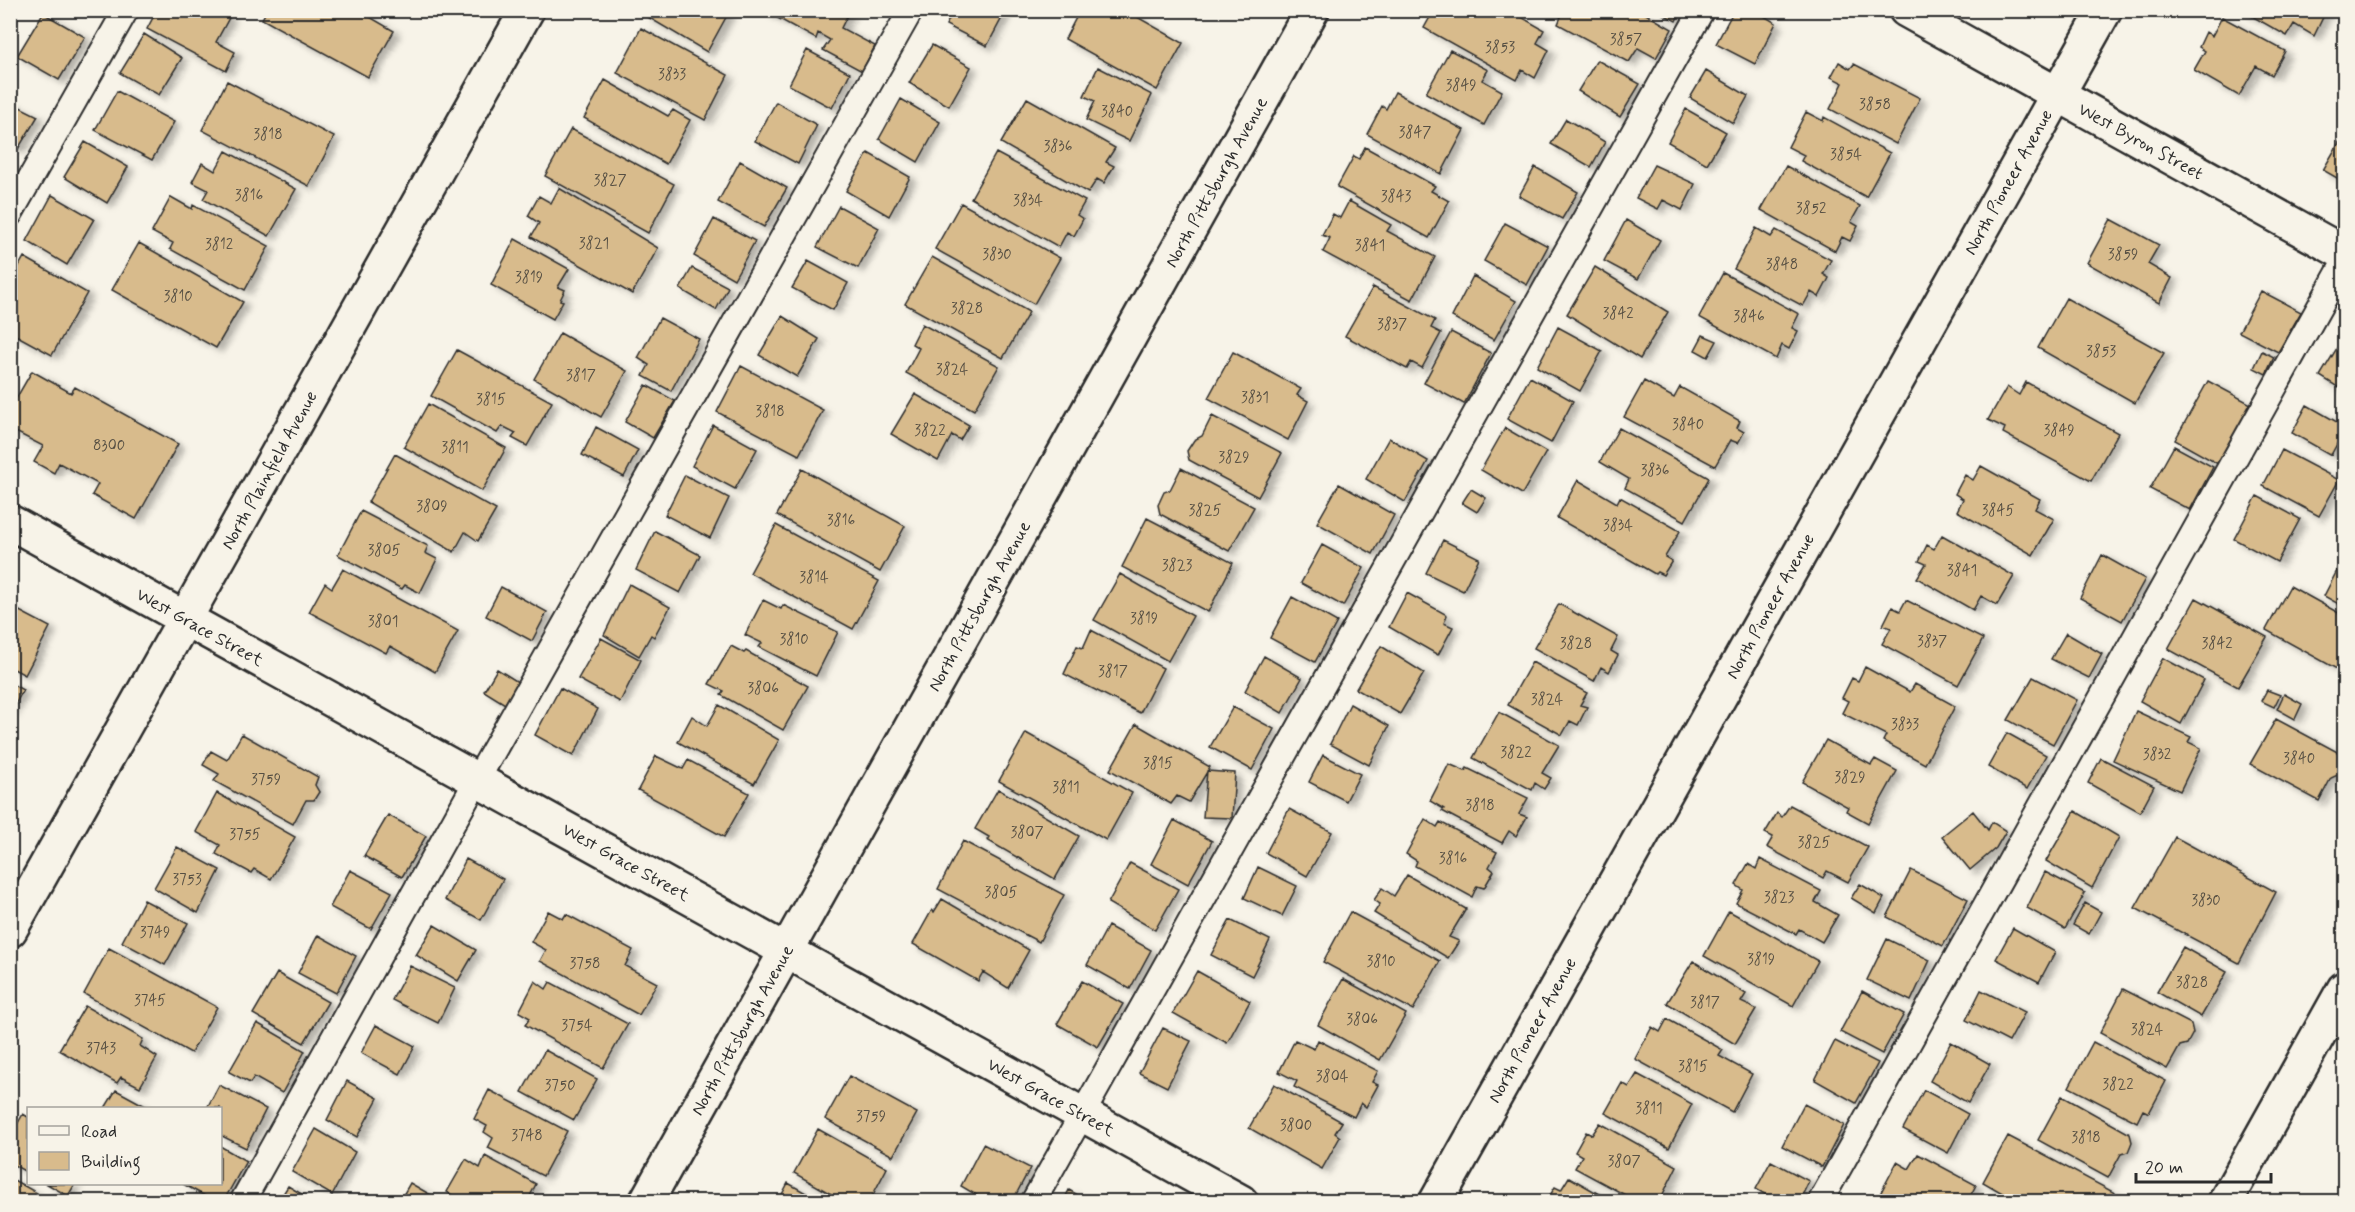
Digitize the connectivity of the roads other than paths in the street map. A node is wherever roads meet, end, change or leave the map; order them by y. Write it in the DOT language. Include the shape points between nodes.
graph roads {
  1 [pos="126,10"];
  2 [pos="527,10"];
  3 [pos="912,10"];
  4 [pos="1312,10"];
  5 [pos="1702,10"];
  6 [pos="1906,10"];
  7 [pos="2104,10"];
  8 [pos="2057,94"];
  9 [pos="10,214"];
  10 [pos="2344,253"];
  11 [pos="2344,263"];
  12 [pos="10,522"];
  13 [pos="186,619"];
  14 [pos="477,780"];
  15 [pos="10,930"];
  16 [pos="786,950"];
  17 [pos="2344,989"];
  18 [pos="1082,1114"];
  19 [pos="242,1202"];
  20 [pos="646,1202"];
  21 [pos="1033,1202"];
  22 [pos="1241,1202"];
  23 [pos="1436,1202"];
  24 [pos="1820,1202"];
  25 [pos="2225,1202"];
  1 -- 9 [label="lane"];
  2 -- 13 [label="street, North Plainfield Avenue"];
  3 -- 14 [label="lane"];
  4 -- 16 [label="street, North Pittsburgh Avenue"];
  5 -- 18 [label="lane"];
  6 -- 8 [label="street, West Byron Street"];
  7 -- 8 [label="street, North Pioneer Avenue"];
  8 -- 10 [label="street, West Byron Street"];
  8 -- 23 [label="street, North Pioneer Avenue"];
  11 -- 24 [label="lane"];
  12 -- 13 [label="street, West Grace Street"];
  13 -- 14 [label="street, West Grace Street"];
  13 -- 15 [label="street, North Plainfield Avenue"];
  14 -- 16 [label="street, West Grace Street"];
  14 -- 19 [label="lane"];
  16 -- 18 [label="street, West Grace Street"];
  16 -- 20 [label="street, North Pittsburgh Avenue"];
  17 -- 25 [label="street"];
  18 -- 21 [label="lane"];
  18 -- 22 [label="street, West Grace Street"];
}
